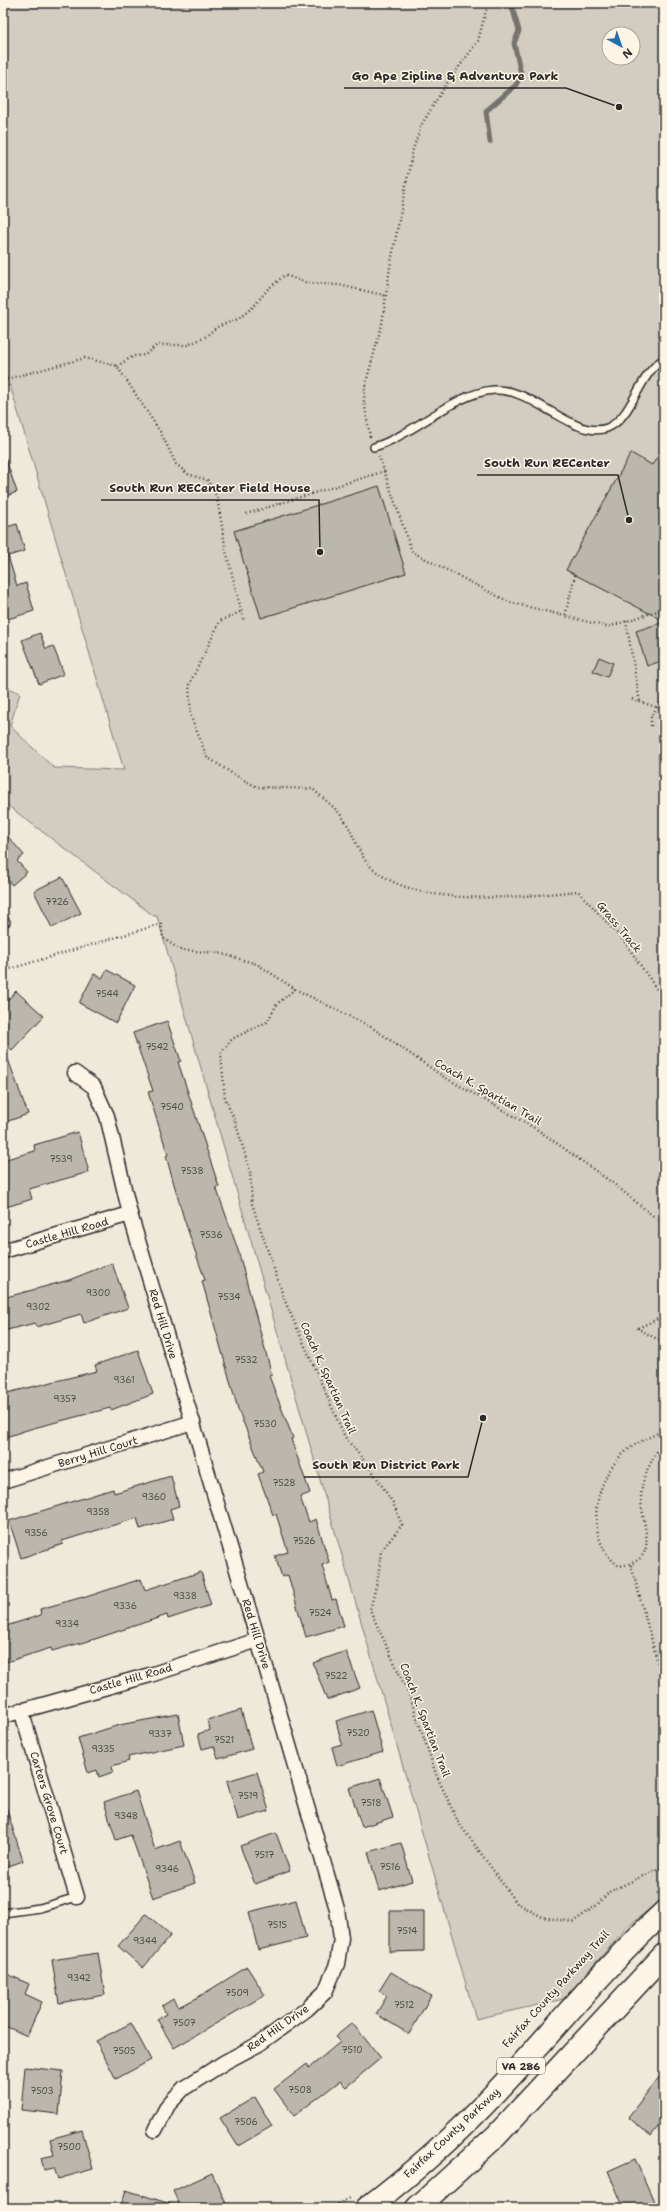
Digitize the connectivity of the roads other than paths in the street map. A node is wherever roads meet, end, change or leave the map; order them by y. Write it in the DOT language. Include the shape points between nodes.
graph roads {
  1 [pos="664,359"];
  2 [pos="374,447"];
  3 [pos="75,1073"];
  4 [pos="130,1214"];
  5 [pos="3,1251"];
  6 [pos="193,1422"];
  7 [pos="3,1482"];
  8 [pos="258,1640"];
  9 [pos="21,1710"];
  10 [pos="3,1716"];
  11 [pos="77,1897"];
  12 [pos="659,1905"];
  13 [pos="3,1913"];
  14 [pos="664,1955"];
  15 [pos="155,2130"];
  16 [pos="362,2201"];
  17 [pos="417,2208"];
  1 -- 2 [label="lane" via="648,374 619,421 608,428 578,426 532,400 511,391 494,390 467,398 390,442"];
  3 -- 4 [label="street, Red Hill Drive" via="94,1086 107,1116"];
  4 -- 5 [label="street, Castle Hill Road"];
  4 -- 6 [label="street, Red Hill Drive"];
  6 -- 7 [label="street, Berry Hill Court"];
  6 -- 8 [label="street, Red Hill Drive"];
  8 -- 9 [label="street, Castle Hill Road" via="150,1675"];
  8 -- 15 [label="street, Red Hill Drive" via="337,1910 341,1938 337,1964 325,1992 307,2009 259,2044 184,2088 168,2105"];
  9 -- 10 [label="street, Castle Hill Road"];
  9 -- 11 [label="street, Carters Grove Court"];
  11 -- 13 [label="lane" via="40,1908"];
  12 -- 16 [label="highway, Fairfax County Parkway / VA 286" via="618,1958 476,2113 408,2175"];
  14 -- 17 [label="highway, VA 286" via="496,2136"];
}
